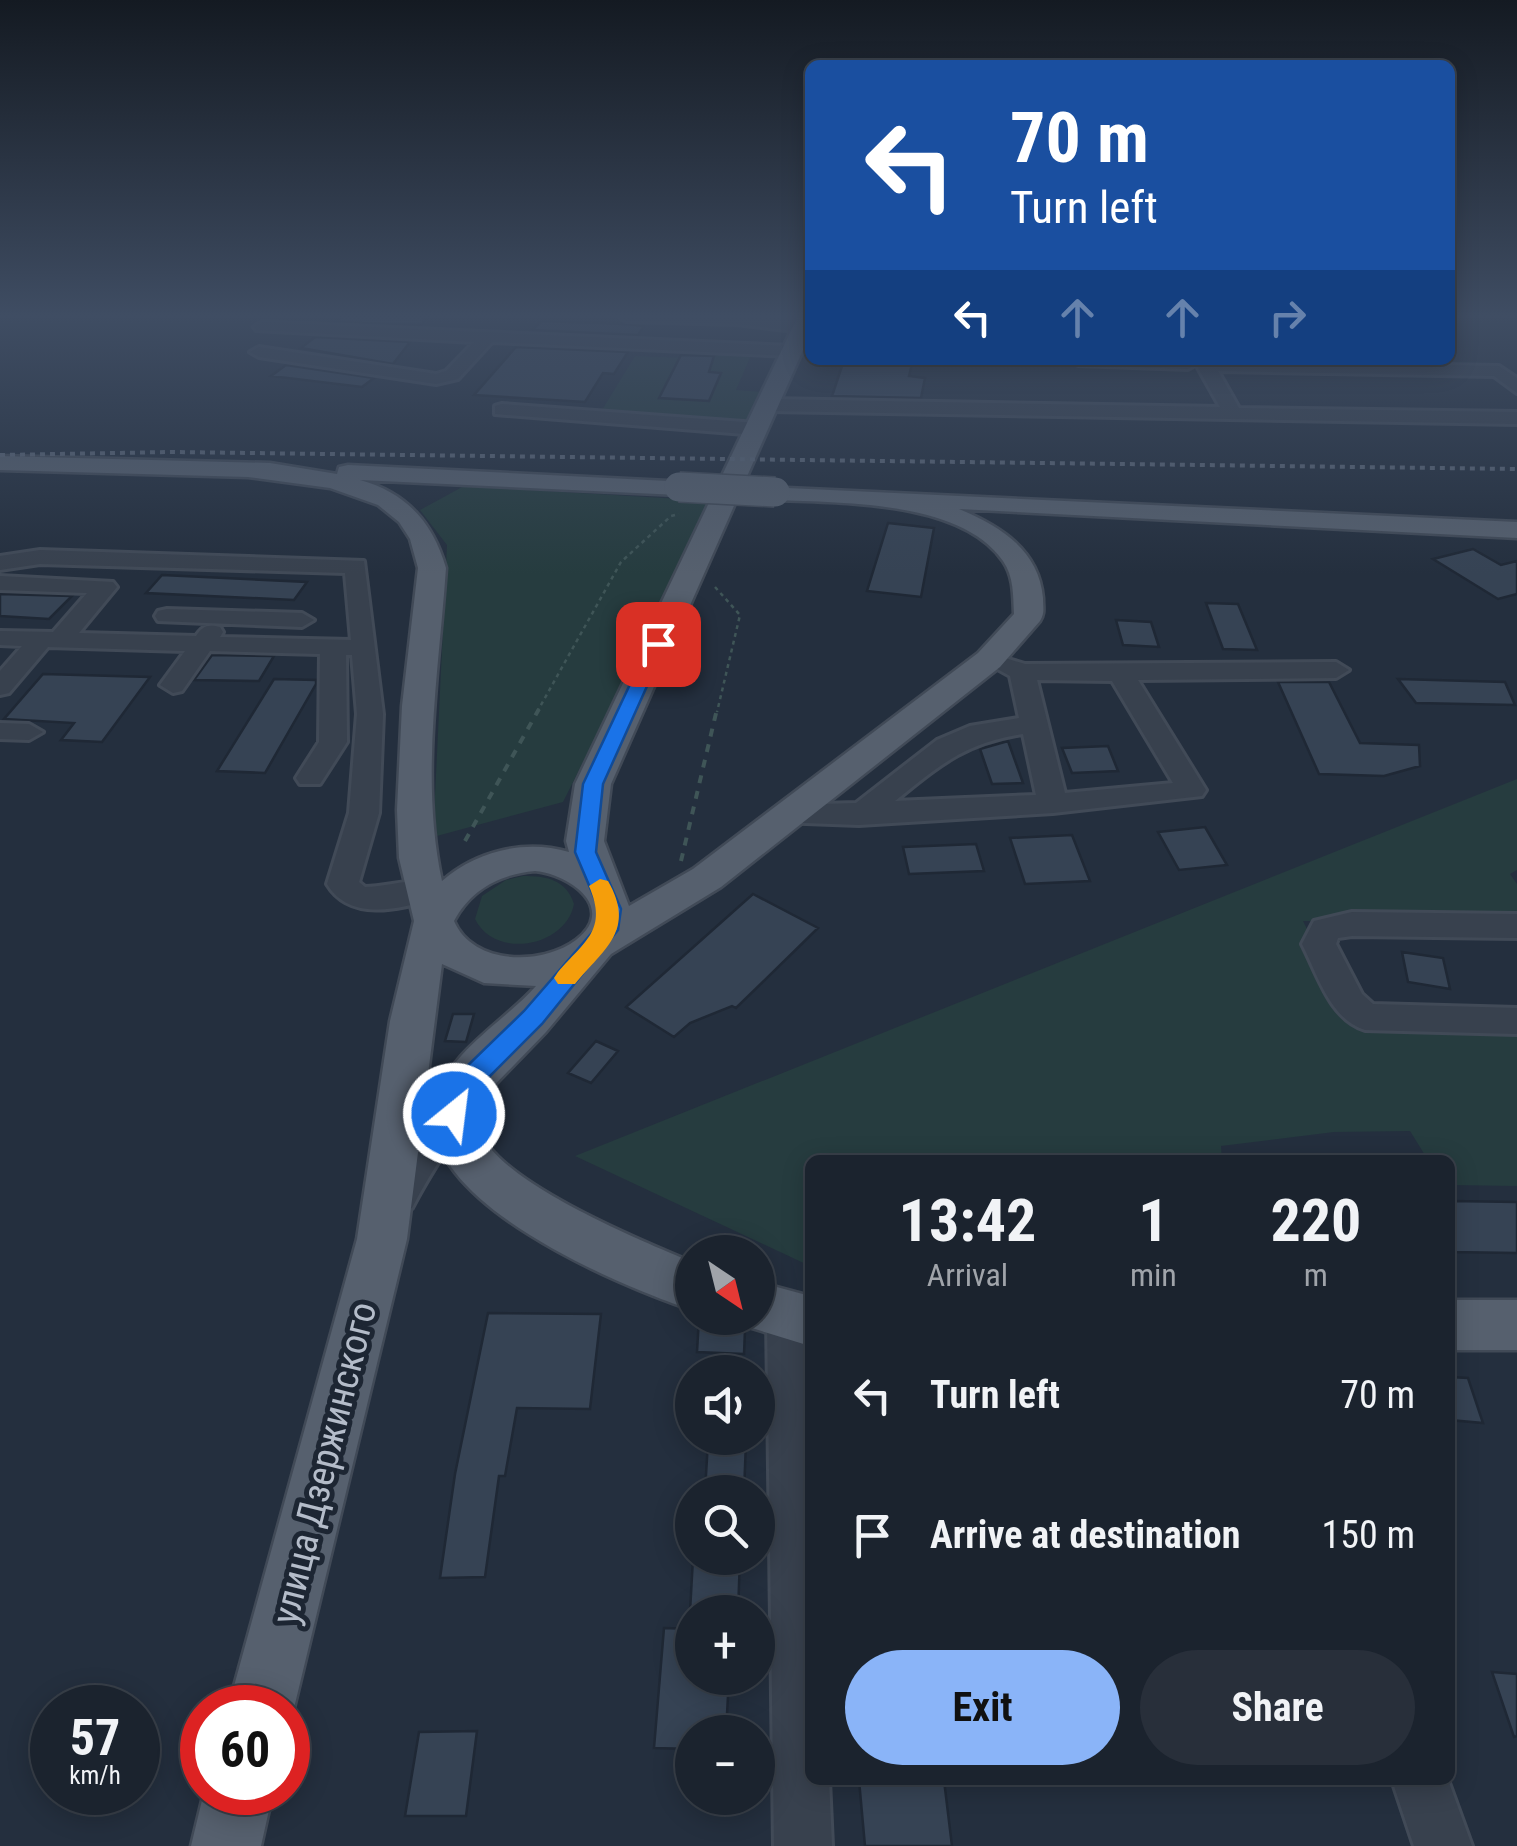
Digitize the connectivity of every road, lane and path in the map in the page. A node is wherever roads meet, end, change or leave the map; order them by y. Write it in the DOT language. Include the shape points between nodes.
graph roads {
  1 [pos="770,402"];
  2 [pos="1224,402"];
  3 [pos="769,405"];
  4 [pos="502,410"];
  5 [pos="1232,412"];
  6 [pos="1517,418"];
  7 [pos="757,429"];
  8 [pos="0,463"];
  9 [pos="244,469"];
  10 [pos="862,496"];
  11 [pos="683,499"];
  12 [pos="1517,530"];
  13 [pos="0,563"];
  14 [pos="0,583"];
  15 [pos="715,588"];
  16 [pos="166,616"];
  17 [pos="221,617"];
  18 [pos="302,620"];
  19 [pos="0,622"];
  20 [pos="58,634"];
  21 [pos="0,638"];
  22 [pos="202,644"];
  23 [pos="333,648"];
  24 [pos="364,648"];
  25 [pos="989,660"];
  26 [pos="1336,670"];
  27 [pos="1022,672"];
  28 [pos="1120,673"];
  29 [pos="173,686"];
  30 [pos="0,687"];
  31 [pos="1032,724"];
  32 [pos="0,731"];
  33 [pos="30,732"];
  34 [pos="310,778"];
  35 [pos="593,784"];
  36 [pos="1053,804"];
  37 [pos="789,815"];
  38 [pos="859,815"];
  39 [pos="465,841"];
  40 [pos="504,864"];
  41 [pos="596,880"];
  42 [pos="671,901"];
  43 [pos="429,906"];
  44 [pos="1517,926"];
  45 [pos="594,946"];
  46 [pos="1517,1021"];
  47 [pos="463,1090"];
  48 [pos="386,1218"];
  49 [pos="675,1278"];
  50 [pos="786,1315"];
  51 [pos="1455,1324"];
  52 [pos="1517,1325"];
  53 [pos="267,1685"];
  54 [pos="1422,1785"];
  55 [pos="233,1815"];
  56 [pos="226,1846"];
  57 [pos="802,1846"];
  58 [pos="1443,1846"];
  1 -- 3 [label="main road"];
  2 -- 5 [label="street"];
  3 -- 5 [label="street"];
  3 -- 7 [label="main road"];
  4 -- 7 [label="street"];
  5 -- 6 [label="street"];
  7 -- 35 [label="main road"];
  8 -- 9 [label="main road"];
  9 -- 11 [label="main road"];
  9 -- 43 [label="main road" via="369,491 405,512 429,544 414,817"];
  10 -- 11 [label="main road, bridge" via="775,492"];
  10 -- 12 [label="main road"];
  10 -- 25 [label="main road" via="946,513 987,532 1021,562 1030,584 1030,615"];
  11 -- 39 [label="path" via="621,562"];
  13 -- 24 [label="street" via="40,557 356,566"];
  14 -- 20 [label="street" via="105,587"];
  15 -- 42 [label="path" via="740,615"];
  16 -- 17 [label="street"];
  17 -- 18 [label="street"];
  17 -- 22 [label="street"];
  19 -- 20 [label="street"];
  20 -- 21 [label="street"];
  20 -- 22 [label="street"];
  20 -- 30 [label="street"];
  22 -- 23 [label="street"];
  22 -- 29 [label="street"];
  23 -- 24 [label="street"];
  23 -- 34 [label="street" via="333,742"];
  24 -- 43 [label="street" via="370,714 364,813 343,884 357,898"];
  25 -- 27 [label="street"];
  25 -- 37 [label="main road"];
  26 -- 28 [label="street"];
  27 -- 28 [label="street"];
  27 -- 31 [label="street"];
  28 -- 36 [label="street" via="1192,790"];
  31 -- 36 [label="street"];
  31 -- 38 [label="street" via="980,732 948,746"];
  32 -- 33 [label="street"];
  35 -- 40 [label="main road" via="564,819"];
  35 -- 41 [label="main road" via="584,840"];
  36 -- 38 [label="street"];
  37 -- 38 [label="street"];
  37 -- 42 [label="main road"];
  40 -- 41 [label="main road" via="533,858 563,862"];
  40 -- 43 [label="main road"];
  41 -- 45 [label="main road" via="610,909 607,930"];
  42 -- 45 [label="main road"];
  43 -- 45 [label="main road" via="450,949 481,970 531,972"];
  43 -- 48 [label="main road, улица Дзержинского"];
  44 -- 46 [label="street" via="1352,924 1326,929 1319,944 1349,1003 1365,1017"];
  45 -- 47 [label="main road"];
  47 -- 48 [label="street"];
  47 -- 49 [label="main road" via="453,1126 485,1176 550,1221"];
  48 -- 53 [label="main road, улица Дзержинского"];
  50 -- 57 [label="street"];
  51 -- 52 [label="main road"];
  54 -- 58 [label="street"];
  55 -- 56 [label="main road"];
}
